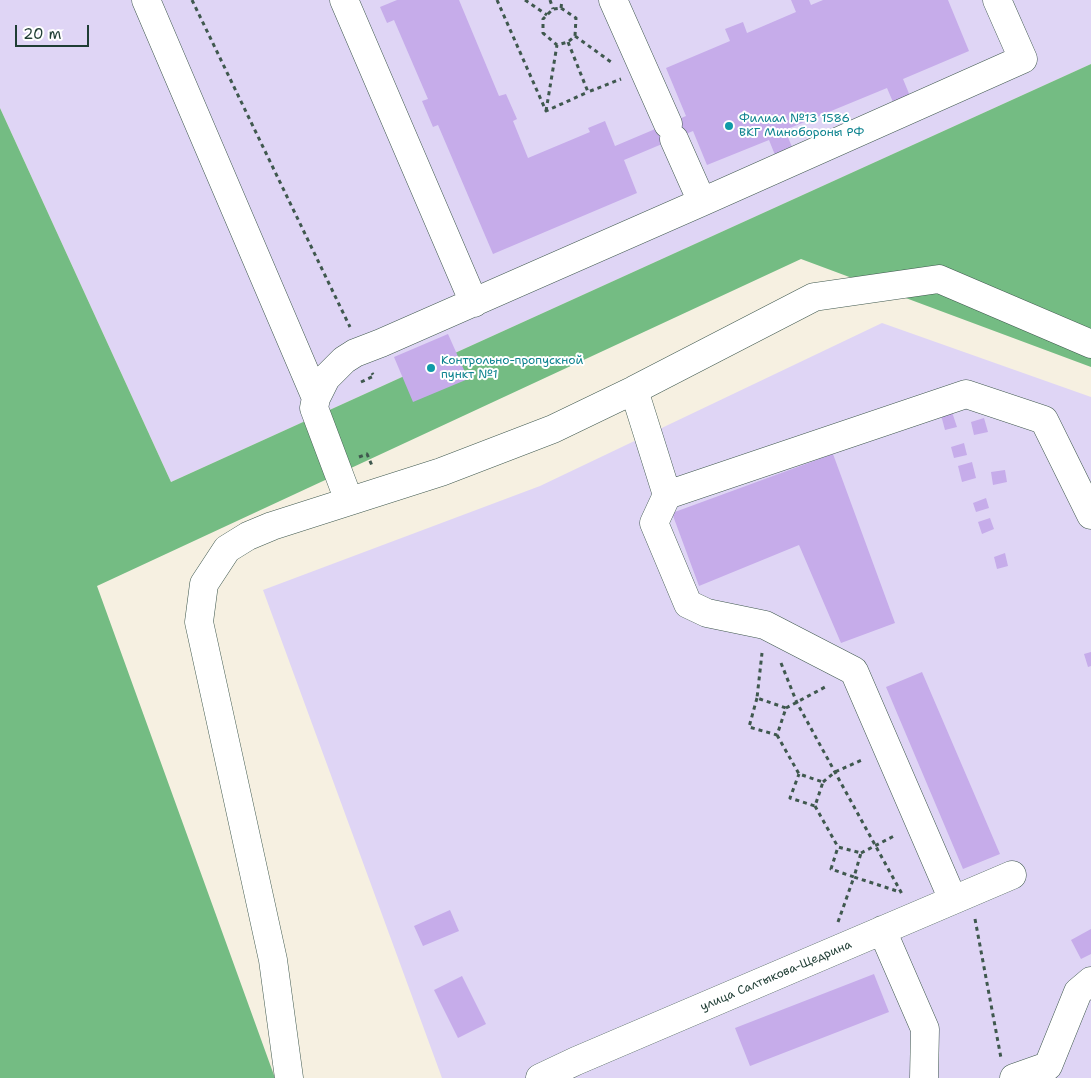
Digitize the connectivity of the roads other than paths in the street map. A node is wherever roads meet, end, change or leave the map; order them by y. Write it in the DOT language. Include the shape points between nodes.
graph roads {
  1 [pos="146,0"];
  2 [pos="344,0"];
  3 [pos="613,0"];
  4 [pos="997,0"];
  5 [pos="702,202"];
  6 [pos="474,303"];
  7 [pos="1091,344"];
  8 [pos="634,390"];
  9 [pos="316,398"];
  10 [pos="667,495"];
  11 [pos="349,501"];
  12 [pos="1091,515"];
  13 [pos="1012,875"];
  14 [pos="961,897"];
  15 [pos="882,930"];
  16 [pos="1091,981"];
  17 [pos="1008,1068"];
  18 [pos="289,1078"];
  19 [pos="540,1078"];
  20 [pos="924,1078"];
  1 -- 9 [label="street"];
  2 -- 6 [label="street"];
  3 -- 5 [label="street"];
  4 -- 5 [label="street" via="1023,60"];
  5 -- 6 [label="street"];
  6 -- 9 [label="street" via="344,360 326,378"];
  7 -- 8 [label="street" via="939,279 814,297"];
  8 -- 10 [label="street"];
  8 -- 11 [label="street" via="553,429 497,451"];
  9 -- 11 [label="street" via="314,408"];
  10 -- 12 [label="street" via="966,394 1044,420"];
  10 -- 14 [label="street" via="654,523 688,604 707,613 765,625 854,671 887,748"];
  11 -- 18 [label="street" via="256,532 227,549 204,584 199,622 273,960"];
  13 -- 14 [label="street, улица Салтыкова-Щедрина"];
  14 -- 15 [label="street, улица Салтыкова-Щедрина"];
  15 -- 19 [label="street, улица Салтыкова-Щедрина"];
  15 -- 20 [label="street" via="925,1029"];
  16 -- 17 [label="street" via="1078,992 1048,1066"];
}
